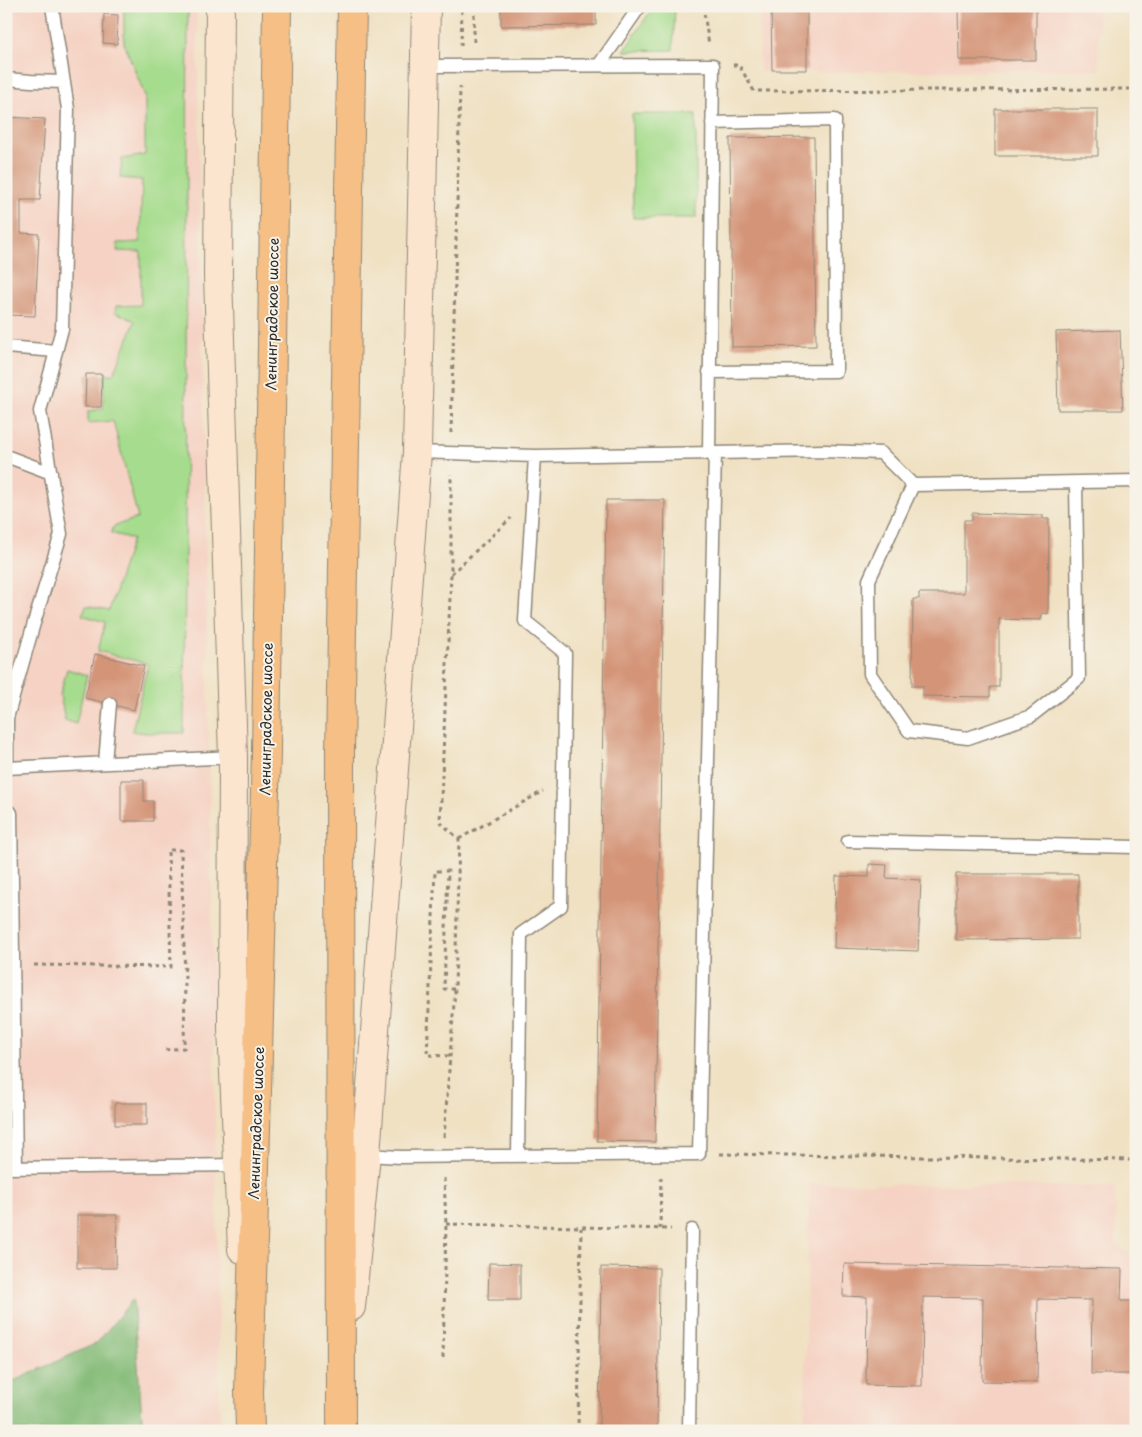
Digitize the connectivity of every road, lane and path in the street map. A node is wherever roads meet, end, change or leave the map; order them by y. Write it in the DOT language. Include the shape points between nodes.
graph roads {
  1 [pos="52,6"];
  2 [pos="220,6"];
  3 [pos="277,6"];
  4 [pos="352,6"];
  5 [pos="426,6"];
  6 [pos="462,6"];
  7 [pos="474,6"];
  8 [pos="640,6"];
  9 [pos="703,6"];
  10 [pos="712,65"];
  11 [pos="426,66"];
  12 [pos="467,66"];
  13 [pos="599,66"];
  14 [pos="6,79"];
  15 [pos="64,82"];
  16 [pos="1136,89"];
  17 [pos="712,122"];
  18 [pos="6,346"];
  19 [pos="56,351"];
  20 [pos="710,372"];
  21 [pos="417,452"];
  22 [pos="451,452"];
  23 [pos="712,453"];
  24 [pos="6,456"];
  25 [pos="534,456"];
  26 [pos="50,473"];
  27 [pos="1136,482"];
  28 [pos="1076,483"];
  29 [pos="913,485"];
  30 [pos="533,497"];
  31 [pos="451,575"];
  32 [pos="110,704"];
  33 [pos="7,740"];
  34 [pos="234,757"];
  35 [pos="105,762"];
  36 [pos="7,768"];
  37 [pos="563,780"];
  38 [pos="11,813"];
  39 [pos="459,840"];
  40 [pos="848,841"];
  41 [pos="1136,847"];
  42 [pos="13,965"];
  43 [pos="455,989"];
  44 [pos="164,1050"];
  45 [pos="449,1056"];
  46 [pos="661,1154"];
  47 [pos="699,1154"];
  48 [pos="366,1155"];
  49 [pos="518,1155"];
  50 [pos="443,1156"];
  51 [pos="1136,1160"];
  52 [pos="238,1165"];
  53 [pos="11,1167"];
  54 [pos="446,1224"];
  55 [pos="581,1228"];
  56 [pos="660,1229"];
  57 [pos="692,1230"];
  58 [pos="443,1358"];
  59 [pos="249,1391"];
  60 [pos="341,1403"];
  61 [pos="250,1431"];
  62 [pos="341,1431"];
  63 [pos="578,1431"];
  64 [pos="689,1431"];
  1 -- 15 [label="lane"];
  2 -- 34 [label="main road" via="218,275"];
  3 -- 59 [label="main road, Ленинградское шоссе" via="266,752"];
  4 -- 60 [label="main road" via="340,754"];
  5 -- 11 [label="main road"];
  6 -- 12 [label="path"];
  7 -- 12 [label="path"];
  8 -- 13 [label="lane"];
  9 -- 10 [label="path"];
  10 -- 13 [label="lane"];
  10 -- 16 [label="path" via="738,65 754,91"];
  10 -- 17 [label="lane"];
  11 -- 12 [label="lane"];
  11 -- 21 [label="main road"];
  12 -- 13 [label="lane"];
  12 -- 22 [label="path"];
  14 -- 15 [label="lane"];
  15 -- 19 [label="lane" via="68,109 62,329"];
  17 -- 20 [label="lane"];
  17 -- 20 [label="lane" via="835,120 836,371"];
  18 -- 19 [label="lane"];
  19 -- 26 [label="lane" via="40,411"];
  20 -- 23 [label="lane"];
  21 -- 22 [label="lane"];
  21 -- 48 [label="main road"];
  22 -- 25 [label="lane"];
  22 -- 31 [label="path"];
  23 -- 25 [label="lane"];
  23 -- 29 [label="lane" via="881,453"];
  23 -- 47 [label="lane"];
  24 -- 26 [label="lane"];
  25 -- 30 [label="lane"];
  26 -- 33 [label="lane" via="62,534 8,718"];
  27 -- 28 [label="lane"];
  28 -- 29 [label="lane"];
  28 -- 29 [label="lane" via="1079,678 1030,716 968,738 909,731 870,674 869,580"];
  30 -- 31 [label="path"];
  30 -- 37 [label="lane" via="525,621 565,652"];
  31 -- 39 [label="path" via="440,822"];
  32 -- 35 [label="lane"];
  33 -- 36 [label="lane"];
  34 -- 35 [label="lane"];
  34 -- 52 [label="main road" via="232,1028"];
  35 -- 36 [label="lane"];
  37 -- 39 [label="path"];
  37 -- 49 [label="lane" via="561,906 521,934"];
  38 -- 42 [label="lane"];
  39 -- 43 [label="path"];
  40 -- 41 [label="lane"];
  42 -- 44 [label="path" via="171,967 168,850 181,850 184,1048"];
  42 -- 53 [label="lane"];
  43 -- 45 [label="path"];
  43 -- 45 [label="path" via="444,989 448,871 436,871 427,1055"];
  45 -- 50 [label="path"];
  46 -- 47 [label="lane"];
  46 -- 49 [label="lane"];
  46 -- 56 [label="path"];
  47 -- 51 [label="path"];
  48 -- 50 [label="lane"];
  48 -- 60 [label="main road"];
  49 -- 50 [label="lane"];
  50 -- 54 [label="path"];
  52 -- 53 [label="lane"];
  52 -- 59 [label="main road"];
  54 -- 55 [label="path"];
  54 -- 58 [label="path"];
  55 -- 56 [label="path"];
  55 -- 63 [label="path"];
  56 -- 57 [label="path"];
  57 -- 64 [label="lane"];
  59 -- 61 [label="main road, Ленинградское шоссе"];
  60 -- 62 [label="main road"];
}
